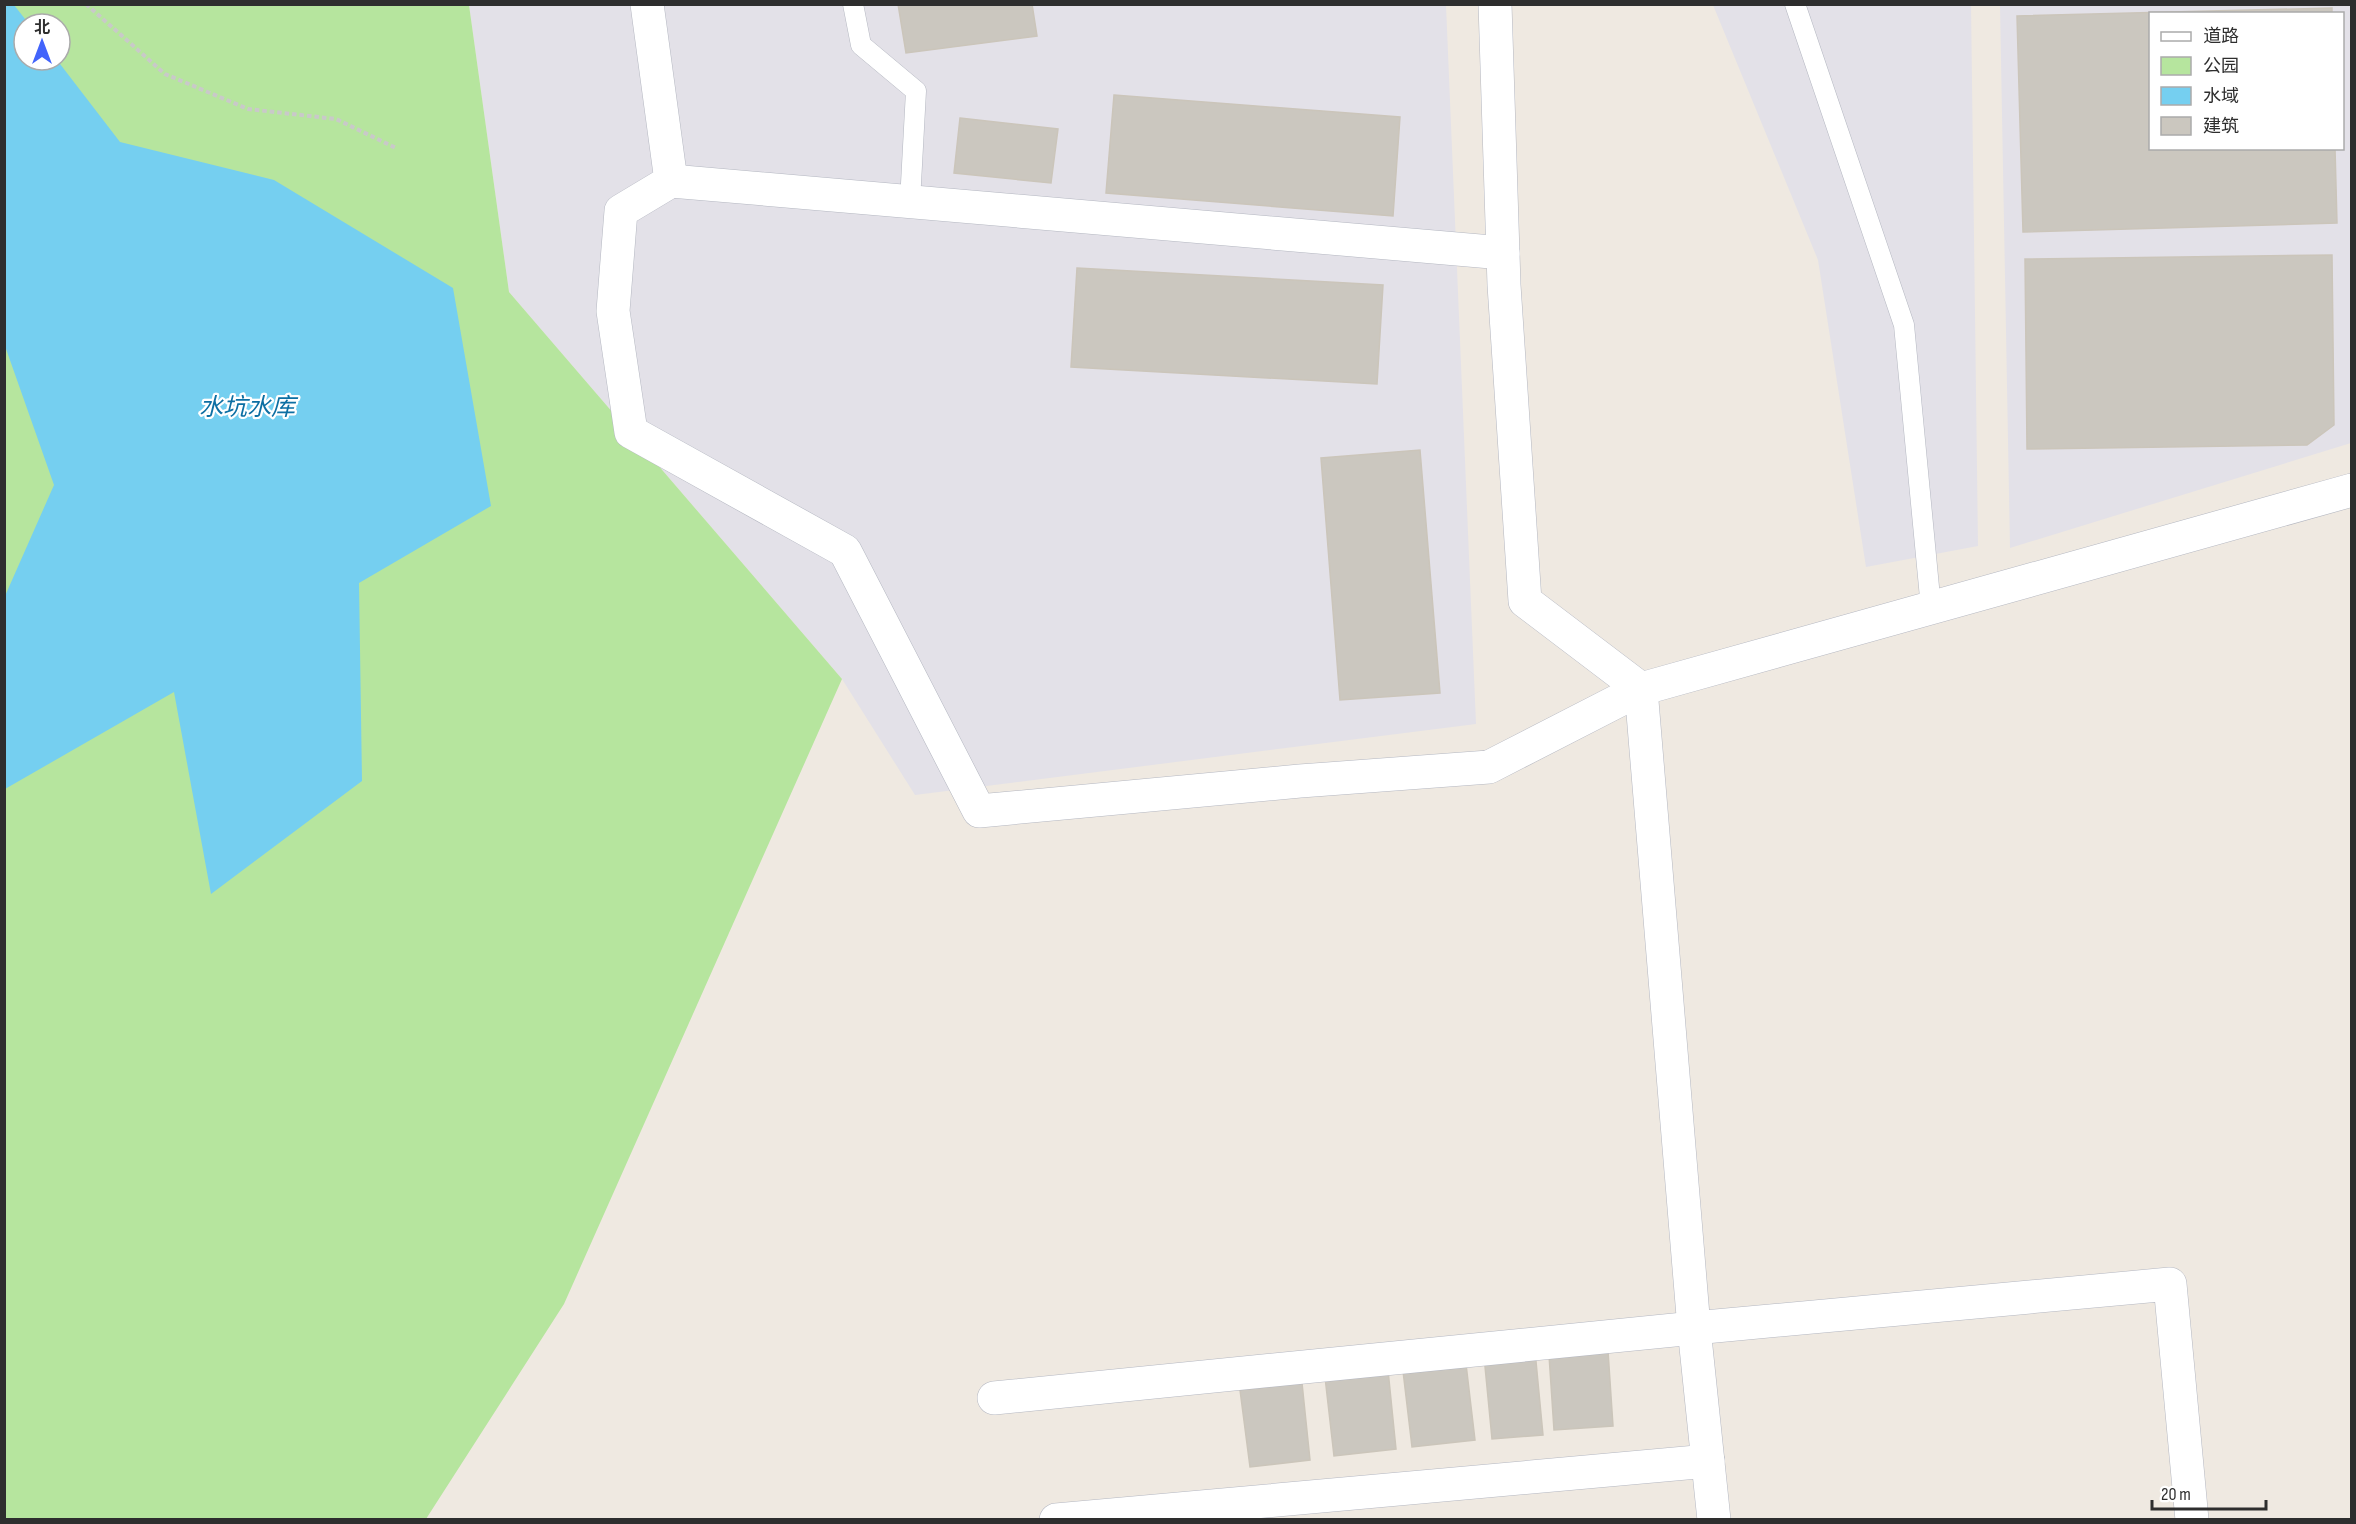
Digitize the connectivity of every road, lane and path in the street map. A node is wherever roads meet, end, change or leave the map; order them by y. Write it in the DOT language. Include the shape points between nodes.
graph roads {
  1 [pos="87,4"];
  2 [pos="647,4"];
  3 [pos="853,4"];
  4 [pos="1495,4"];
  5 [pos="1795,4"];
  6 [pos="396,148"];
  7 [pos="671,182"];
  8 [pos="910,202"];
  9 [pos="1503,253"];
  10 [pos="2352,489"];
  11 [pos="1931,608"];
  12 [pos="1641,689"];
  13 [pos="1694,1328"];
  14 [pos="994,1398"];
  15 [pos="1708,1461"];
  16 [pos="1056,1520"];
  17 [pos="1714,1520"];
  18 [pos="2192,1520"];
  1 -- 6 [label="path" via="165,74 248,108 336,119"];
  2 -- 7 [label="street"];
  3 -- 8 [label="lane" via="861,45 916,91"];
  4 -- 9 [label="street"];
  5 -- 11 [label="lane" via="1904,325"];
  7 -- 8 [label="street"];
  7 -- 12 [label="street" via="621,211 613,311 631,432 845,551 979,811 1489,767"];
  8 -- 9 [label="street"];
  9 -- 12 [label="street" via="1525,601"];
  10 -- 11 [label="street"];
  11 -- 12 [label="street"];
  12 -- 13 [label="street"];
  13 -- 14 [label="street"];
  13 -- 15 [label="street"];
  13 -- 18 [label="street" via="2170,1284"];
  15 -- 16 [label="street"];
  15 -- 17 [label="street"];
}
